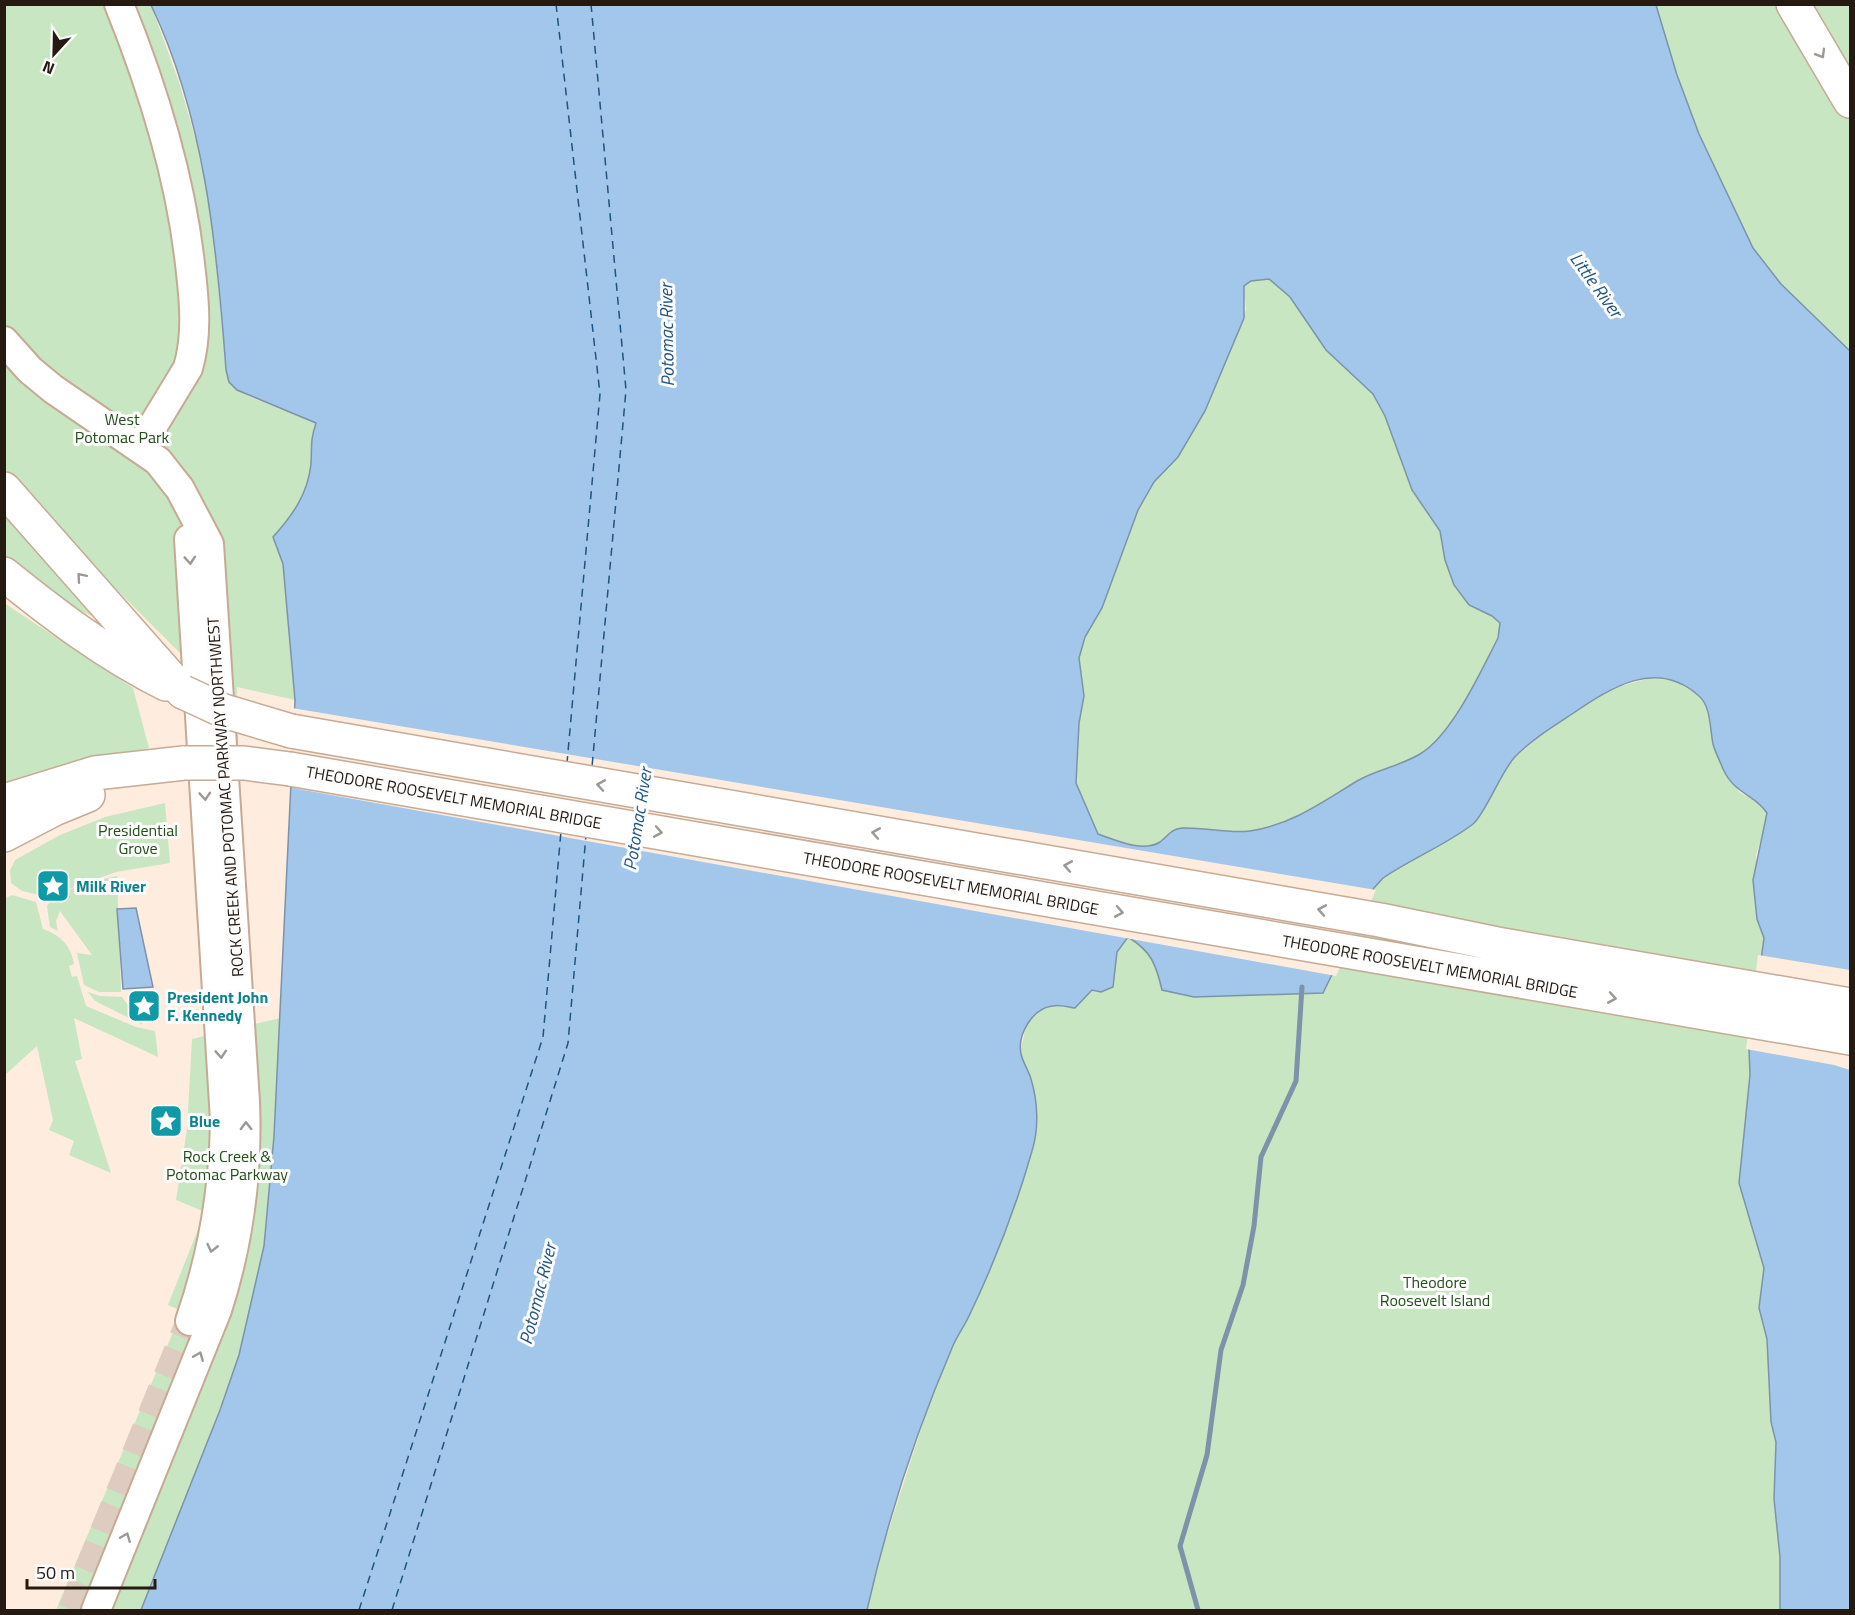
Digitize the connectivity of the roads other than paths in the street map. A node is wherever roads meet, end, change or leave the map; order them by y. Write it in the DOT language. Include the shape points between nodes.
graph roads {
  1 [pos="119,4"];
  2 [pos="1793,4"];
  3 [pos="1851,101"];
  4 [pos="4,341"];
  5 [pos="140,447"];
  6 [pos="4,489"];
  7 [pos="186,501"];
  8 [pos="4,574"];
  9 [pos="4,590"];
  10 [pos="59,619"];
  11 [pos="183,692"];
  12 [pos="172,765"];
  13 [pos="4,801"];
  14 [pos="18,827"];
  15 [pos="4,842"];
  16 [pos="1380,920"];
  17 [pos="1851,984"];
  18 [pos="1851,1005"];
  19 [pos="1741,1020"];
  20 [pos="1851,1038"];
  21 [pos="1851,1050"];
  22 [pos="190,1321"];
  23 [pos="96,1611"];
  1 -- 5 [label="main road" via="149,81 172,161 188,240 194,309 188,368"];
  2 -- 3 [label="highway, one-way"];
  4 -- 5 [label="main road, ROCK CREEK AND POTOMAC PARKWAY NORTHWEST" via="53,389"];
  5 -- 7 [label="main road, ROCK CREEK AND POTOMAC PARKWAY NORTHWEST" via="166,470"];
  11 -- 6 [label="highway, one-way"];
  7 -- 22 [label="main road, ROCK CREEK AND POTOMAC PARKWAY NORTHWEST, one-way" via="225,1120 224,1173 216,1228"];
  23 -- 7 [label="main road, ROCK CREEK AND POTOMAC PARKWAY NORTHWEST, one-way" via="217,1310 231,1262 244,1183 245,1102 209,544"];
  8 -- 10 [label="highway"];
  9 -- 10 [label="highway"];
  10 -- 11 [label="highway, THEODORE ROOSEVELT MEMORIAL BRIDGE" via="112,655"];
  16 -- 11 [label="highway, THEODORE ROOSEVELT MEMORIAL BRIDGE, one-way, bridge" via="311,735 259,723"];
  12 -- 13 [label="highway, THEODORE ROOSEVELT MEMORIAL BRIDGE" via="95,772"];
  12 -- 14 [label="highway" via="77,799"];
  12 -- 19 [label="highway, THEODORE ROOSEVELT MEMORIAL BRIDGE, one-way, bridge" via="244,763 290,769"];
  14 -- 15 [label="highway"];
  16 -- 17 [label="highway, THEODORE ROOSEVELT MEMORIAL BRIDGE" via="1647,951"];
  16 -- 18 [label="highway, THEODORE ROOSEVELT MEMORIAL BRIDGE"];
  19 -- 20 [label="highway, THEODORE ROOSEVELT MEMORIAL BRIDGE"];
  19 -- 21 [label="highway, THEODORE ROOSEVELT MEMORIAL BRIDGE"];
}
